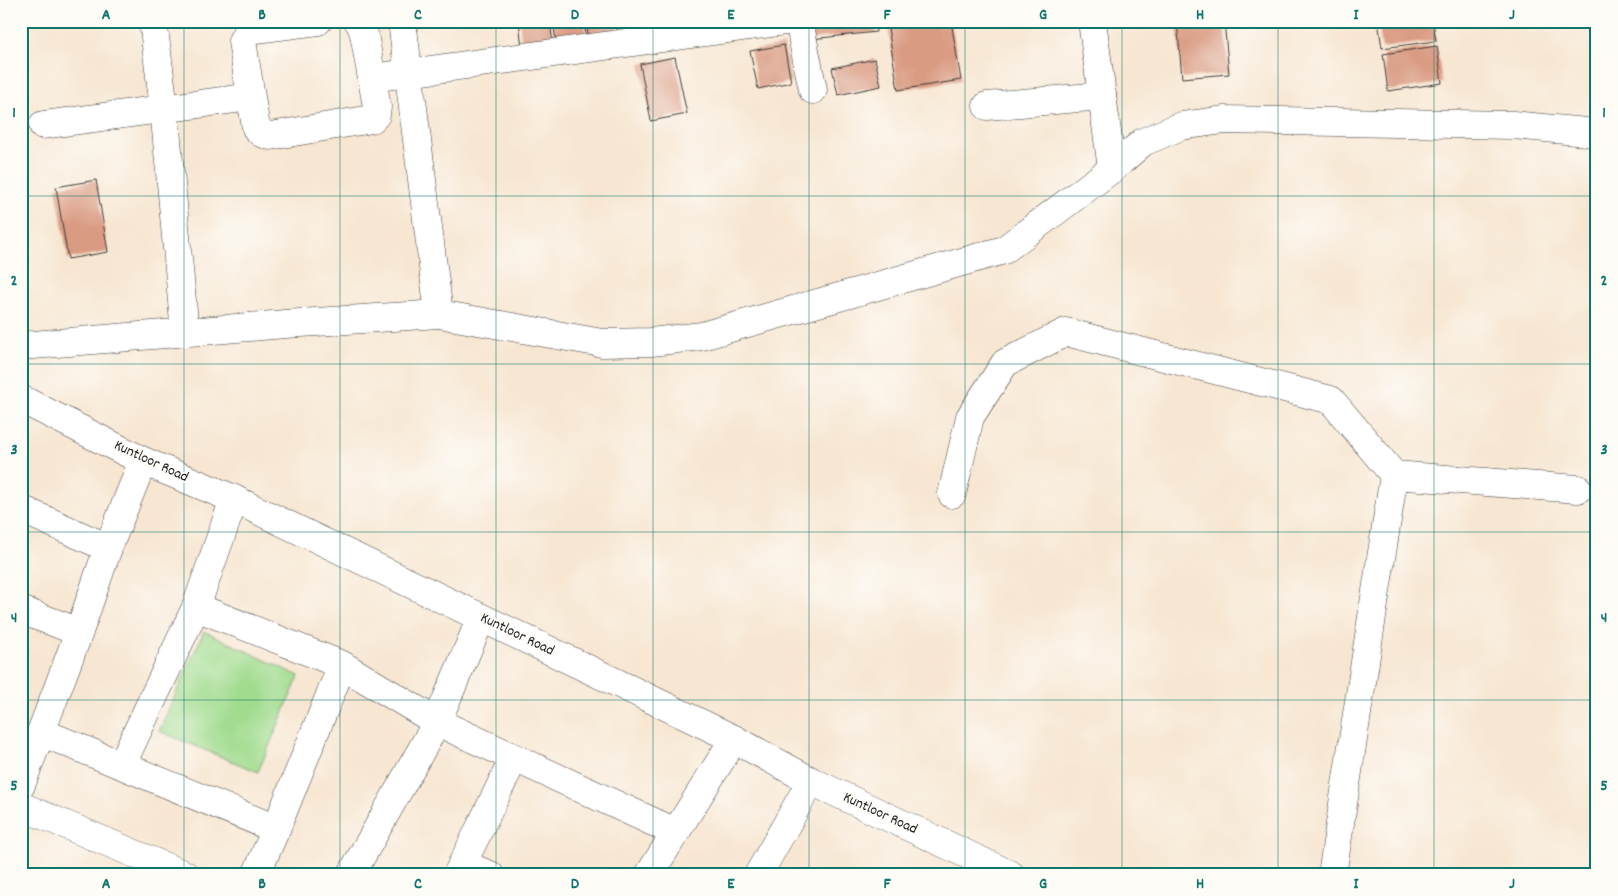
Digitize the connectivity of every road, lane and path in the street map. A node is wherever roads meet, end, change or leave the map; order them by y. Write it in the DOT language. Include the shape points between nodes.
graph roads {
  1 [pos="153,21"];
  2 [pos="318,21"];
  3 [pos="358,21"];
  4 [pos="402,21"];
  5 [pos="786,21"];
  6 [pos="799,21"];
  7 [pos="1092,21"];
  8 [pos="410,72"];
  9 [pos="372,78"];
  10 [pos="813,90"];
  11 [pos="1102,96"];
  12 [pos="236,99"];
  13 [pos="987,106"];
  14 [pos="164,108"];
  15 [pos="43,125"];
  16 [pos="1597,133"];
  17 [pos="1112,169"];
  18 [pos="439,314"];
  19 [pos="185,332"];
  20 [pos="21,346"];
  21 [pos="21,399"];
  22 [pos="143,460"];
  23 [pos="1394,475"];
  24 [pos="1578,489"];
  25 [pos="952,494"];
  26 [pos="234,499"];
  27 [pos="21,509"];
  28 [pos="108,548"];
  29 [pos="196,607"];
  30 [pos="21,610"];
  31 [pos="481,618"];
  32 [pos="78,632"];
  33 [pos="342,665"];
  34 [pos="437,722"];
  35 [pos="41,732"];
  36 [pos="734,740"];
  37 [pos="514,758"];
  38 [pos="122,764"];
  39 [pos="811,781"];
  40 [pos="21,785"];
  41 [pos="21,806"];
  42 [pos="276,829"];
  43 [pos="675,832"];
  44 [pos="460,869"];
  45 [pos="185,875"];
  46 [pos="256,875"];
  47 [pos="351,875"];
  48 [pos="490,875"];
  49 [pos="649,875"];
  50 [pos="758,875"];
  51 [pos="1011,875"];
  52 [pos="1332,875"];
  1 -- 14 [label="street"];
  2 -- 9 [label="street" via="256,29 247,33 242,41 256,128 270,136 372,119 377,107"];
  3 -- 9 [label="street" via="364,34"];
  4 -- 8 [label="street"];
  5 -- 8 [label="street"];
  6 -- 10 [label="street"];
  7 -- 11 [label="street"];
  8 -- 9 [label="street"];
  8 -- 18 [label="street"];
  11 -- 13 [label="street"];
  11 -- 17 [label="street"];
  12 -- 14 [label="street"];
  14 -- 15 [label="street"];
  14 -- 19 [label="street"];
  16 -- 17 [label="street" via="1513,125 1224,120 1181,126 1143,142"];
  17 -- 18 [label="street" via="1004,250 702,336 602,343"];
  18 -- 19 [label="street"];
  19 -- 20 [label="street"];
  21 -- 22 [label="street, Kuntloor Road"];
  22 -- 26 [label="street, Kuntloor Road"];
  22 -- 28 [label="street"];
  23 -- 24 [label="street"];
  23 -- 25 [label="street" via="1332,400 1066,332 1005,363 970,418"];
  23 -- 52 [label="street"];
  26 -- 29 [label="street"];
  26 -- 31 [label="street, Kuntloor Road"];
  27 -- 28 [label="street"];
  28 -- 32 [label="street"];
  29 -- 33 [label="street"];
  29 -- 38 [label="street"];
  30 -- 32 [label="street"];
  31 -- 34 [label="street"];
  31 -- 36 [label="street, Kuntloor Road"];
  32 -- 35 [label="street"];
  33 -- 34 [label="street"];
  33 -- 42 [label="street"];
  34 -- 37 [label="street"];
  34 -- 47 [label="street"];
  35 -- 38 [label="street"];
  35 -- 40 [label="street"];
  36 -- 39 [label="street, Kuntloor Road"];
  36 -- 43 [label="street"];
  37 -- 43 [label="street"];
  37 -- 44 [label="street"];
  38 -- 42 [label="street"];
  39 -- 50 [label="street"];
  39 -- 51 [label="street, Kuntloor Road"];
  41 -- 45 [label="street"];
  42 -- 46 [label="street"];
  43 -- 49 [label="street"];
  44 -- 48 [label="street"];
}
